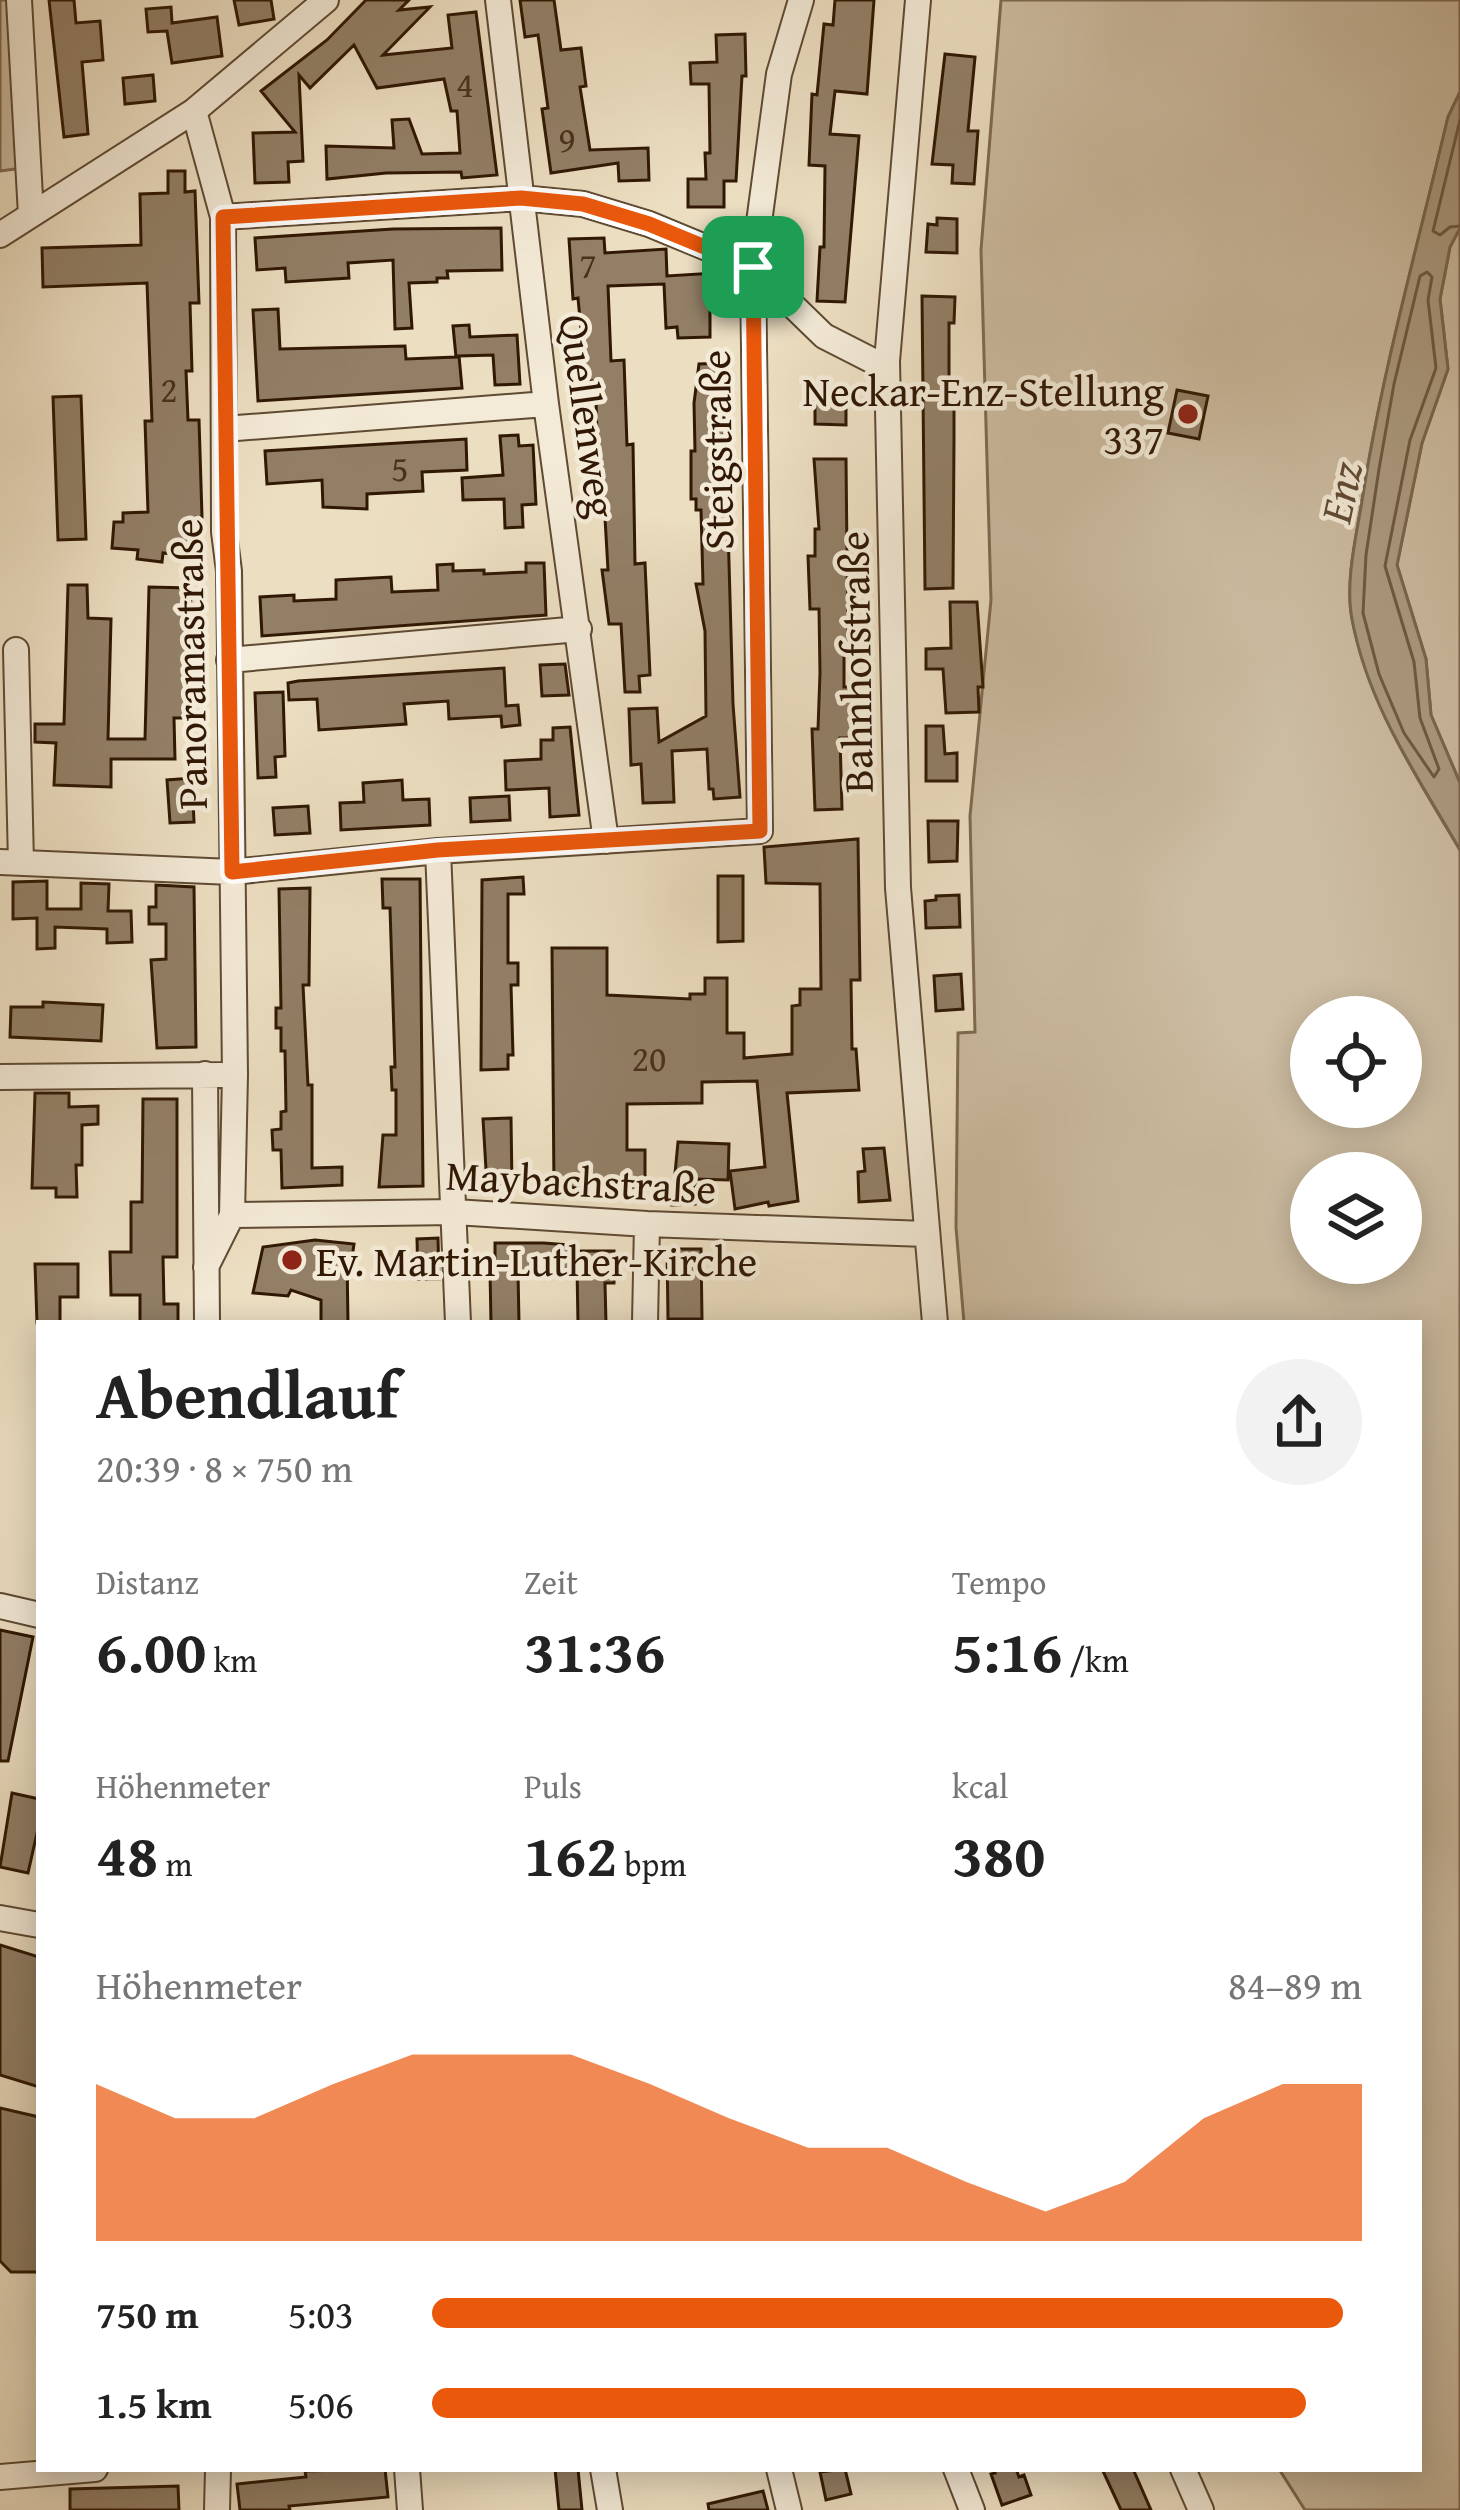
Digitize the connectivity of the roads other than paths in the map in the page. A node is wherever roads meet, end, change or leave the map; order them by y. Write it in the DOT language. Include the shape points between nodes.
graph roads {
  1 [pos="19,0"];
  2 [pos="326,0"];
  3 [pos="498,0"];
  4 [pos="801,0"];
  5 [pos="917,0"];
  6 [pos="194,111"];
  7 [pos="521,198"];
  8 [pos="31,215"];
  9 [pos="223,217"];
  10 [pos="0,235"];
  11 [pos="753,267"];
  12 [pos="887,361"];
  13 [pos="546,404"];
  14 [pos="224,429"];
  15 [pos="579,629"];
  16 [pos="16,650"];
  17 [pos="229,660"];
  18 [pos="606,841"];
  19 [pos="438,850"];
  20 [pos="11,863"];
  21 [pos="232,872"];
  22 [pos="205,1074"];
  23 [pos="235,1075"];
  24 [pos="0,1077"];
  25 [pos="455,1212"];
  26 [pos="232,1215"];
  27 [pos="647,1224"];
  28 [pos="926,1234"];
  29 [pos="206,1267"];
  30 [pos="207,1320"];
  31 [pos="458,1320"];
  32 [pos="645,1320"];
  33 [pos="934,1320"];
  34 [pos="0,1606"];
  35 [pos="36,1614"];
  36 [pos="0,1918"];
  37 [pos="36,1924"];
  38 [pos="59,2472"];
  39 [pos="218,2472"];
  40 [pos="407,2472"];
  41 [pos="604,2472"];
  42 [pos="779,2472"];
  43 [pos="957,2472"];
  44 [pos="1184,2472"];
  45 [pos="0,2477"];
  46 [pos="217,2510"];
  47 [pos="410,2510"];
  48 [pos="610,2510"];
  49 [pos="789,2510"];
  50 [pos="971,2510"];
  51 [pos="1201,2510"];
  1 -- 8 [label="street"];
  2 -- 6 [label="street"];
  3 -- 7 [label="street, Quellenweg"];
  4 -- 11 [label="street, Steigstraße" via="779,74"];
  5 -- 12 [label="street, Bahnhofstraße"];
  6 -- 8 [label="street"];
  6 -- 9 [label="street, Panoramastraße"];
  7 -- 9 [label="street"];
  7 -- 11 [label="street" via="583,204"];
  7 -- 13 [label="street, Quellenweg"];
  8 -- 10 [label="street"];
  9 -- 14 [label="street, Panoramastraße"];
  11 -- 12 [label="street" via="824,336"];
  11 -- 18 [label="street, Steigstraße" via="760,831"];
  12 -- 28 [label="street, Bahnhofstraße" via="898,888"];
  13 -- 14 [label="street"];
  13 -- 15 [label="street, Quellenweg"];
  14 -- 17 [label="street, Panoramastraße"];
  15 -- 17 [label="street"];
  15 -- 18 [label="street, Quellenweg"];
  16 -- 20 [label="street"];
  17 -- 21 [label="street, Panoramastraße"];
  18 -- 19 [label="street"];
  19 -- 21 [label="street"];
  19 -- 25 [label="street"];
  20 -- 21 [label="street"];
  21 -- 23 [label="street, Panoramastraße"];
  22 -- 23 [label="street"];
  22 -- 24 [label="street"];
  22 -- 29 [label="street, Panoramastraße"];
  23 -- 26 [label="street, Panoramastraße"];
  25 -- 26 [label="street, Maybachstraße"];
  25 -- 27 [label="street, Maybachstraße"];
  25 -- 31 [label="street"];
  26 -- 29 [label="street, Panoramastraße"];
  27 -- 28 [label="street, Maybachstraße"];
  27 -- 32 [label="street"];
  28 -- 33 [label="street, Bahnhofstraße"];
  29 -- 30 [label="street, Panoramastraße"];
  34 -- 35 [label="street"];
  36 -- 37 [label="street"];
  38 -- 45 [label="street"];
  39 -- 46 [label="street"];
  40 -- 47 [label="street"];
  41 -- 48 [label="street"];
  42 -- 49 [label="street"];
  43 -- 50 [label="street"];
  44 -- 51 [label="street"];
}
